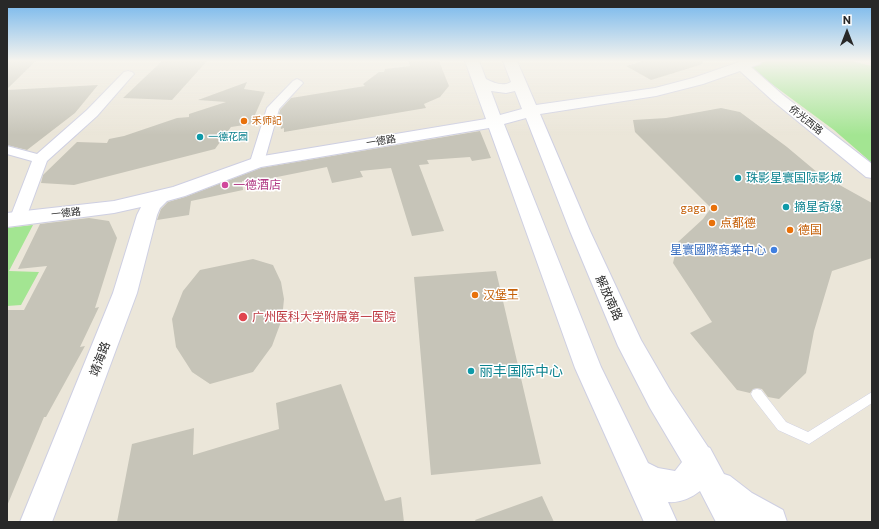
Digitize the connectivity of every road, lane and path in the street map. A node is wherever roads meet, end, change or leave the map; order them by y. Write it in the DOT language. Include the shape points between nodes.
graph roads {
  1 [pos="117,86"];
  2 [pos="294,86"];
  3 [pos="481,86"];
  4 [pos="490,86"];
  5 [pos="516,86"];
  6 [pos="521,86"];
  7 [pos="680,86"];
  8 [pos="767,86"];
  9 [pos="531,111"];
  10 [pos="496,122"];
  11 [pos="7,150"];
  12 [pos="40,159"];
  13 [pos="257,162"];
  14 [pos="872,173"];
  15 [pos="160,197"];
  16 [pos="12,219"];
  17 [pos="757,394"];
  18 [pos="872,397"];
  19 [pos="705,470"];
  20 [pos="637,474"];
  21 [pos="36,522"];
  22 [pos="661,522"];
  23 [pos="734,522"];
  24 [pos="771,522"];
  1 -- 12 [label="street"];
  2 -- 13 [label="street" via="273,108"];
  3 -- 10 [label="main road"];
  4 -- 5 [label="main road" via="505,88"];
  6 -- 9 [label="main road, 解放南路"];
  7 -- 9 [label="main road, 一德路" via="656,92"];
  8 -- 14 [label="main road, 侨光西路" via="778,98"];
  9 -- 10 [label="main road, 一德路"];
  9 -- 19 [label="main road, 解放南路" via="624,332 657,393"];
  10 -- 13 [label="main road, 一德路"];
  10 -- 20 [label="main road" via="580,348"];
  11 -- 12 [label="street"];
  12 -- 16 [label="street" via="26,200"];
  13 -- 15 [label="main road, 一德路"];
  15 -- 16 [label="main road, 一德路" via="114,207"];
  15 -- 21 [label="main road, 靖海路" via="147,215 117,314"];
  17 -- 18 [label="lane" via="782,426 810,438"];
  19 -- 20 [label="main road" via="695,472 686,483 678,486 659,485"];
  19 -- 23 [label="main road, 解放南路"];
  19 -- 24 [label="main road" via="741,504"];
  20 -- 22 [label="main road"];
}
